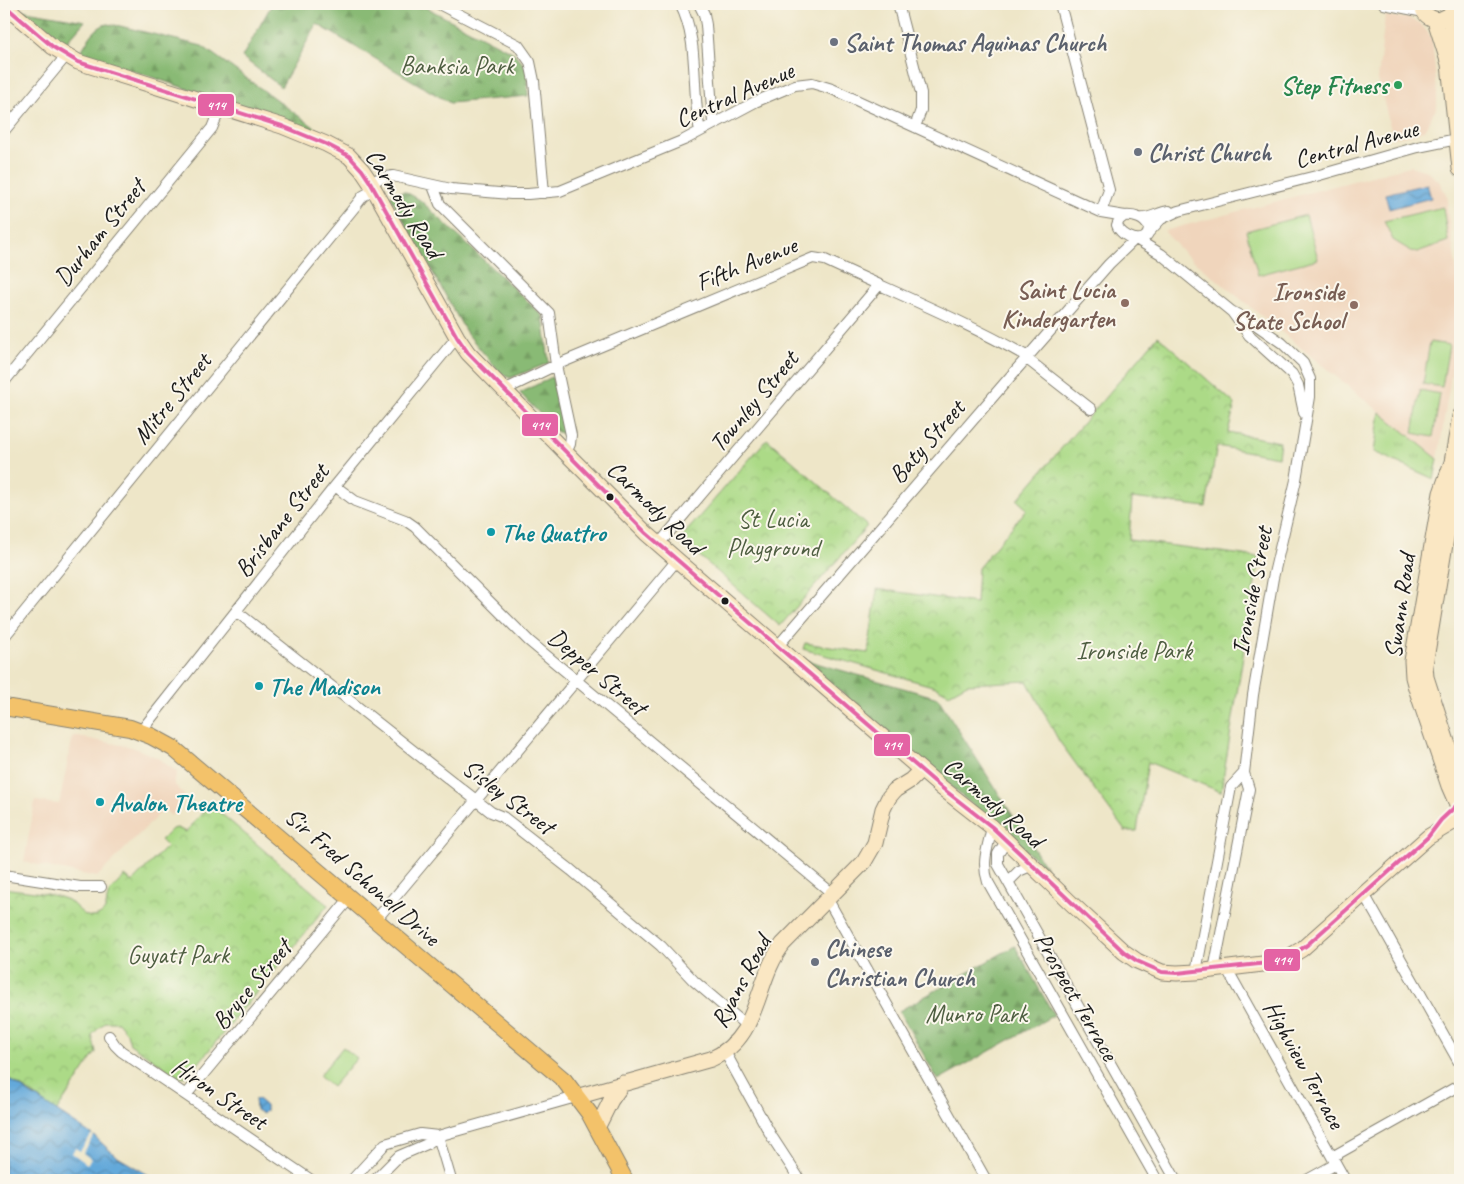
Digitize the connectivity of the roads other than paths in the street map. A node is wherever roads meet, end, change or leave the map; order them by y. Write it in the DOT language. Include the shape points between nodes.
graph roads {
  1 [pos="439,4"];
  2 [pos="680,4"];
  3 [pos="699,4"];
  4 [pos="898,4"];
  5 [pos="1060,4"];
  6 [pos="1384,4"];
  7 [pos="1393,4"];
  8 [pos="4,5"];
  9 [pos="1454,11"];
  10 [pos="1427,12"];
  11 [pos="1457,42"];
  12 [pos="66,56"];
  13 [pos="1448,64"];
  14 [pos="221,106"];
  15 [pos="714,123"];
  16 [pos="916,127"];
  17 [pos="700,130"];
  18 [pos="4,131"];
  19 [pos="1457,140"];
  20 [pos="1460,169"];
  21 [pos="372,186"];
  22 [pos="433,186"];
  23 [pos="544,193"];
  24 [pos="1178,211"];
  25 [pos="1101,212"];
  26 [pos="1125,216"];
  27 [pos="1139,218"];
  28 [pos="1119,230"];
  29 [pos="1148,233"];
  30 [pos="1136,239"];
  31 [pos="1167,259"];
  32 [pos="1109,264"];
  33 [pos="879,286"];
  34 [pos="1230,311"];
  35 [pos="457,337"];
  36 [pos="1027,358"];
  37 [pos="556,365"];
  38 [pos="4,382"];
  39 [pos="504,390"];
  40 [pos="1091,409"];
  41 [pos="1460,416"];
  42 [pos="1305,419"];
  43 [pos="566,453"];
  44 [pos="1452,462"];
  45 [pos="335,486"];
  46 [pos="659,544"];
  47 [pos="676,560"];
  48 [pos="237,612"];
  49 [pos="4,637"];
  50 [pos="777,647"];
  51 [pos="576,680"];
  52 [pos="4,707"];
  53 [pos="141,731"];
  54 [pos="921,770"];
  55 [pos="1244,773"];
  56 [pos="1460,782"];
  57 [pos="476,800"];
  58 [pos="1459,810"];
  59 [pos="992,827"];
  60 [pos="1007,840"];
  61 [pos="1033,865"];
  62 [pos="4,875"];
  63 [pos="1008,882"];
  64 [pos="101,887"];
  65 [pos="1364,894"];
  66 [pos="830,897"];
  67 [pos="349,899"];
  68 [pos="375,921"];
  69 [pos="1221,969"];
  70 [pos="1196,972"];
  71 [pos="747,1026"];
  72 [pos="109,1036"];
  73 [pos="725,1052"];
  74 [pos="1460,1064"];
  75 [pos="623,1084"];
  76 [pos="1460,1085"];
  77 [pos="186,1095"];
  78 [pos="576,1097"];
  79 [pos="596,1128"];
  80 [pos="438,1136"];
  81 [pos="1334,1160"];
  82 [pos="311,1180"];
  83 [pos="352,1180"];
  84 [pos="375,1180"];
  85 [pos="451,1180"];
  86 [pos="625,1180"];
  87 [pos="800,1180"];
  88 [pos="986,1180"];
  89 [pos="1157,1180"];
  90 [pos="1176,1180"];
  91 [pos="1307,1180"];
  92 [pos="1345,1180"];
  1 -- 23 [label="street" via="518,46 530,62"];
  2 -- 17 [label="street" via="689,26"];
  3 -- 15 [label="street" via="706,25"];
  4 -- 16 [label="street" via="920,87 922,108"];
  5 -- 25 [label="street" via="1109,190"];
  6 -- 7 [label="street"];
  7 -- 10 [label="street"];
  8 -- 12 [label="street, Carmody Road"];
  9 -- 10 [label="street" via="1443,19"];
  9 -- 11 [label="street"];
  10 -- 13 [label="street"];
  11 -- 13 [label="street"];
  12 -- 14 [label="street, Carmody Road" via="94,68"];
  12 -- 18 [label="street"];
  13 -- 19 [label="street"];
  14 -- 21 [label="street, Carmody Road" via="282,126 341,151 356,161"];
  14 -- 38 [label="street, Durham Street" via="212,128"];
  15 -- 16 [label="street, Central Avenue" via="808,82 832,89"];
  15 -- 17 [label="street, Central Avenue"];
  16 -- 25 [label="street, Central Avenue"];
  17 -- 23 [label="street, Central Avenue" via="684,140 574,186"];
  19 -- 20 [label="street"];
  19 -- 24 [label="street, Central Avenue" via="1418,147"];
  21 -- 22 [label="street, Central Avenue" via="381,178 393,176"];
  21 -- 35 [label="street, Carmody Road"];
  21 -- 49 [label="street, Mitre Street"];
  22 -- 23 [label="street, Central Avenue" via="511,194"];
  22 -- 37 [label="street, Carmody Road" via="440,204 549,313"];
  24 -- 27 [label="street, Central Avenue"];
  24 -- 29 [label="street, Central Avenue" via="1161,219"];
  25 -- 26 [label="street, Central Avenue"];
  25 -- 28 [label="street, Central Avenue"];
  26 -- 27 [label="street, Central Avenue"];
  26 -- 28 [label="street" via="1117,222"];
  27 -- 29 [label="street" via="1147,223"];
  28 -- 30 [label="street, Central Avenue"];
  28 -- 32 [label="street, Baty Street" via="1120,245"];
  29 -- 30 [label="street, Central Avenue"];
  29 -- 31 [label="street, Ironside Street"];
  30 -- 31 [label="street, Ironside Street"];
  30 -- 32 [label="street, Baty Street"];
  31 -- 34 [label="street, Ironside Street"];
  32 -- 36 [label="street, Baty Street"];
  33 -- 36 [label="street, Fifth Avenue" via="995,338"];
  33 -- 37 [label="street, Fifth Avenue" via="825,260 813,258"];
  33 -- 46 [label="street, Townley Street"];
  34 -- 42 [label="street, Ironside Street" via="1249,335 1293,375"];
  34 -- 42 [label="street, Ironside Street" via="1274,336 1305,365 1310,386"];
  35 -- 39 [label="street, Carmody Road"];
  35 -- 45 [label="street, Brisbane Street"];
  36 -- 40 [label="street, Fifth Avenue"];
  36 -- 50 [label="street, Baty Street"];
  37 -- 39 [label="street, Fifth Avenue"];
  37 -- 43 [label="street, Carmody Road" via="571,435"];
  39 -- 43 [label="street, Carmody Road"];
  41 -- 44 [label="street, Swann Road"];
  42 -- 55 [label="street, Ironside Street" via="1295,486 1266,615"];
  43 -- 46 [label="street, Carmody Road"];
  44 -- 56 [label="street, Swann Road" via="1453,496 1425,665"];
  44 -- 58 [label="street, Swann Road" via="1441,493 1412,661 1416,688"];
  45 -- 48 [label="street, Brisbane Street"];
  45 -- 51 [label="street, Depper Street" via="355,501 415,527 529,641"];
  46 -- 47 [label="street, Carmody Road"];
  47 -- 50 [label="street, Carmody Road"];
  47 -- 51 [label="street"];
  48 -- 53 [label="street, Brisbane Street"];
  48 -- 57 [label="street, Sisley Street"];
  50 -- 54 [label="street, Carmody Road"];
  51 -- 57 [label="street"];
  51 -- 66 [label="street, Depper Street"];
  52 -- 53 [label="main road, Sir Fred Schonell Drive"];
  53 -- 67 [label="main road, Sir Fred Schonell Drive" via="184,756"];
  54 -- 59 [label="street, Carmody Road"];
  54 -- 66 [label="street, Ryans Road" via="889,797 872,850"];
  55 -- 69 [label="street, Ironside Street" via="1249,788"];
  55 -- 70 [label="street, Ironside Street" via="1231,787"];
  57 -- 68 [label="street"];
  57 -- 71 [label="street, Sisley Street" via="491,812 503,816 571,870 661,946 694,981"];
  58 -- 65 [label="street, Carmody Road" via="1442,818 1428,837"];
  59 -- 60 [label="street, Carmody Road"];
  59 -- 89 [label="street, Prospect Terrace" via="985,857 988,882"];
  60 -- 61 [label="street, Carmody Road"];
  60 -- 63 [label="street, Prospect Terrace" via="997,860"];
  61 -- 63 [label="street" via="1019,871"];
  61 -- 70 [label="street, Carmody Road" via="1137,961 1162,972"];
  62 -- 64 [label="street" via="80,887"];
  63 -- 90 [label="street, Prospect Terrace"];
  65 -- 69 [label="street, Carmody Road" via="1291,956 1271,963"];
  65 -- 74 [label="street"];
  66 -- 71 [label="street, Ryans Road" via="775,956"];
  66 -- 88 [label="street"];
  67 -- 68 [label="main road, Sir Fred Schonell Drive"];
  67 -- 77 [label="street, Bryce Street"];
  68 -- 78 [label="main road, Sir Fred Schonell Drive" via="564,1080"];
  69 -- 70 [label="street, Carmody Road"];
  69 -- 81 [label="street, Highview Terrace"];
  71 -- 73 [label="street, Ryans Road"];
  72 -- 77 [label="street, Hiron Street" via="118,1049"];
  73 -- 75 [label="street, Ryans Road"];
  73 -- 87 [label="street"];
  75 -- 78 [label="street, Ryans Road"];
  75 -- 79 [label="street"];
  76 -- 81 [label="street"];
  77 -- 82 [label="street, Hiron Street"];
  78 -- 79 [label="main road, Sir Fred Schonell Drive"];
  78 -- 80 [label="street, Ryans Road"];
  79 -- 86 [label="main road, Sir Fred Schonell Drive"];
  80 -- 83 [label="street, Ryans Road" via="420,1134 385,1144"];
  80 -- 84 [label="street, Ryans Road" via="399,1156"];
  80 -- 85 [label="street"];
  81 -- 91 [label="street"];
  81 -- 92 [label="street, Highview Terrace"];
}
